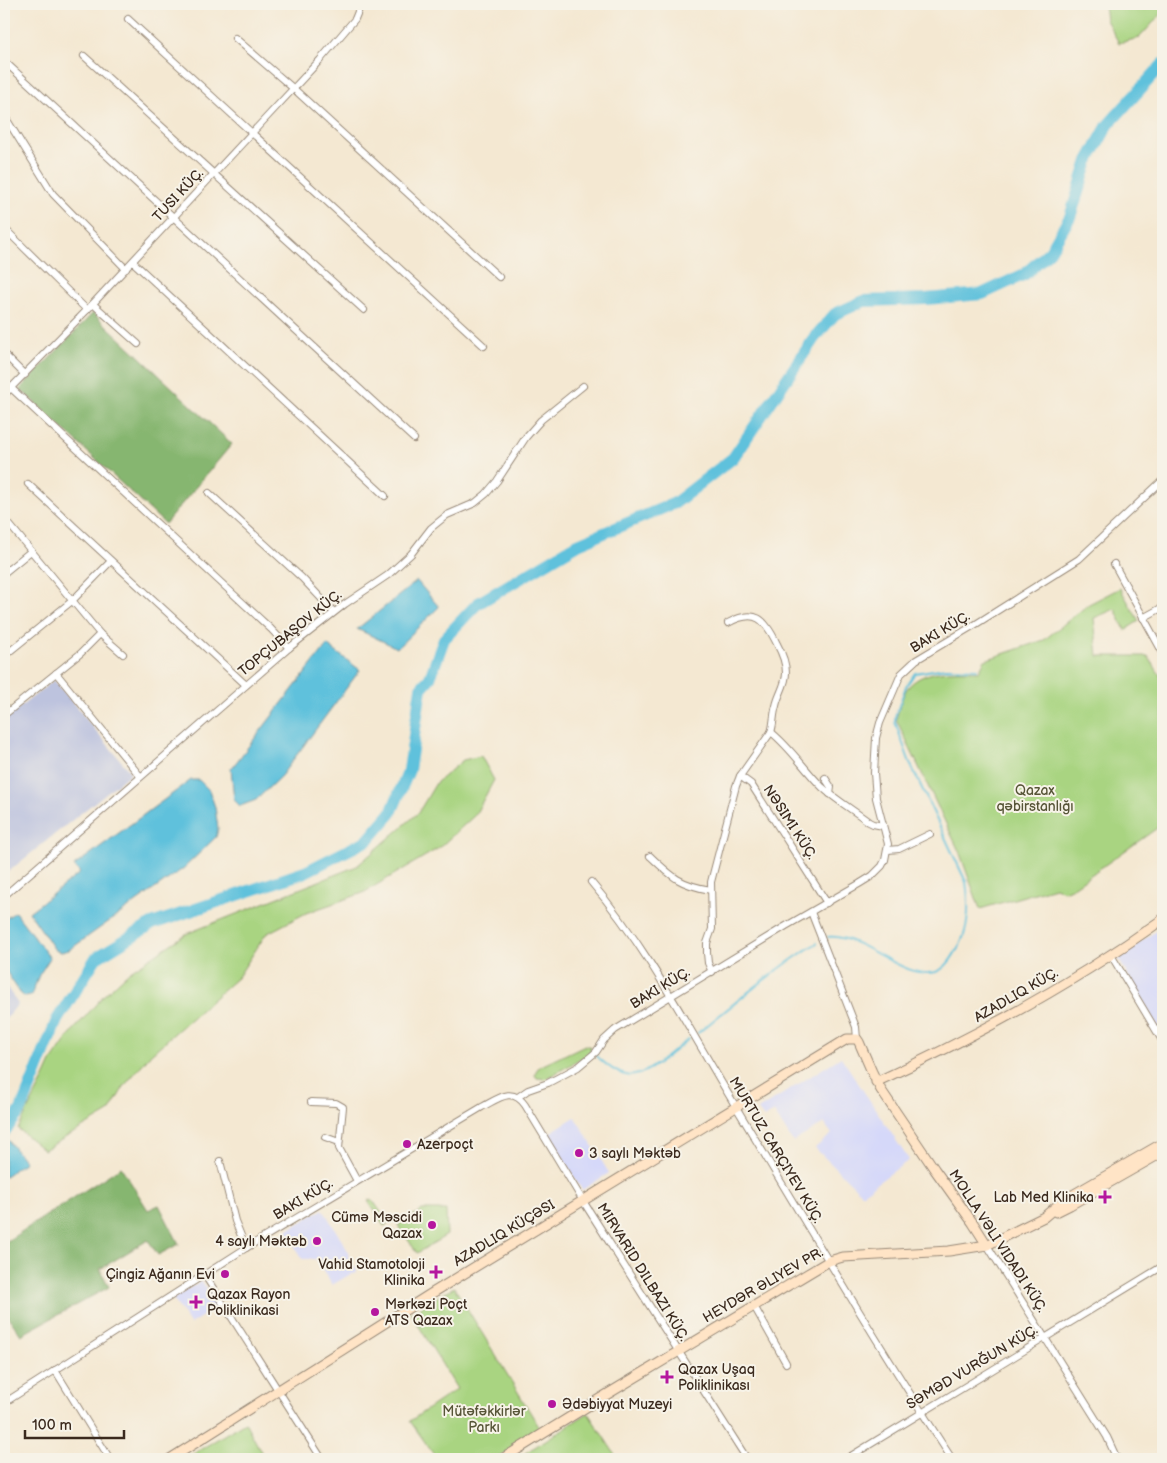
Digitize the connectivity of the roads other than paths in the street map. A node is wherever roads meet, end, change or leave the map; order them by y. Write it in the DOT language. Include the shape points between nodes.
graph roads {
  1 [pos="361,4"];
  2 [pos="128,18"];
  3 [pos="235,38"];
  4 [pos="84,56"];
  5 [pos="4,60"];
  6 [pos="294,89"];
  7 [pos="4,115"];
  8 [pos="252,133"];
  9 [pos="214,174"];
  10 [pos="174,218"];
  11 [pos="4,228"];
  12 [pos="133,262"];
  13 [pos="126,269"];
  14 [pos="499,277"];
  15 [pos="93,304"];
  16 [pos="87,310"];
  17 [pos="364,310"];
  18 [pos="138,344"];
  19 [pos="484,346"];
  20 [pos="4,354"];
  21 [pos="25,375"];
  22 [pos="583,386"];
  23 [pos="11,388"];
  24 [pos="4,395"];
  25 [pos="414,439"];
  26 [pos="1163,480"];
  27 [pos="28,484"];
  28 [pos="209,494"];
  29 [pos="385,496"];
  30 [pos="4,518"];
  31 [pos="31,551"];
  32 [pos="111,561"];
  33 [pos="1114,564"];
  34 [pos="4,573"];
  35 [pos="72,601"];
  36 [pos="1163,607"];
  37 [pos="334,612"];
  38 [pos="1143,618"];
  39 [pos="728,623"];
  40 [pos="100,634"];
  41 [pos="289,648"];
  42 [pos="1163,653"];
  43 [pos="123,654"];
  44 [pos="4,656"];
  45 [pos="56,673"];
  46 [pos="246,685"];
  47 [pos="4,715"];
  48 [pos="771,732"];
  49 [pos="140,776"];
  50 [pos="740,776"];
  51 [pos="824,778"];
  52 [pos="830,794"];
  53 [pos="883,826"];
  54 [pos="930,834"];
  55 [pos="888,850"];
  56 [pos="650,856"];
  57 [pos="591,882"];
  58 [pos="711,890"];
  59 [pos="4,896"];
  60 [pos="827,903"];
  61 [pos="811,912"];
  62 [pos="1163,919"];
  63 [pos="1111,955"];
  64 [pos="712,972"];
  65 [pos="671,997"];
  66 [pos="857,1039"];
  67 [pos="1163,1042"];
  68 [pos="876,1082"];
  69 [pos="518,1097"];
  70 [pos="311,1102"];
  71 [pos="736,1108"];
  72 [pos="325,1137"];
  73 [pos="339,1142"];
  74 [pos="1163,1143"];
  75 [pos="1163,1152"];
  76 [pos="220,1161"];
  77 [pos="357,1181"];
  78 [pos="583,1201"];
  79 [pos="1044,1216"];
  80 [pos="987,1245"];
  81 [pos="246,1248"];
  82 [pos="828,1261"];
  83 [pos="1163,1266"];
  84 [pos="204,1274"];
  85 [pos="754,1306"];
  86 [pos="1045,1337"];
  87 [pos="678,1351"];
  88 [pos="786,1363"];
  89 [pos="55,1370"];
  90 [pos="280,1390"];
  91 [pos="4,1403"];
  92 [pos="922,1412"];
  93 [pos="110,1459"];
  94 [pos="170,1459"];
  95 [pos="322,1459"];
  96 [pos="502,1459"];
  97 [pos="747,1459"];
  98 [pos="846,1459"];
  99 [pos="952,1459"];
  100 [pos="1117,1459"];
  1 -- 6 [label="street, TUSI KÜÇ." via="355,19"];
  2 -- 8 [label="street"];
  3 -- 6 [label="street"];
  4 -- 9 [label="street"];
  5 -- 10 [label="street"];
  6 -- 8 [label="street, TUSI KÜÇ."];
  6 -- 14 [label="street"];
  7 -- 13 [label="street" via="53,194"];
  8 -- 9 [label="street, TUSI KÜÇ."];
  8 -- 19 [label="street"];
  9 -- 10 [label="street, TUSI KÜÇ."];
  9 -- 17 [label="street"];
  10 -- 12 [label="street, TUSI KÜÇ."];
  10 -- 25 [label="street"];
  11 -- 16 [label="street"];
  12 -- 13 [label="street, TUSI KÜÇ."];
  12 -- 29 [label="street"];
  13 -- 15 [label="street, TUSI KÜÇ."];
  15 -- 16 [label="street, TUSI KÜÇ."];
  15 -- 18 [label="street"];
  16 -- 21 [label="street, TUSI KÜÇ."];
  20 -- 21 [label="street"];
  21 -- 23 [label="street, TUSI KÜÇ."];
  22 -- 37 [label="street, TOPÇUBAŞOV KÜÇ." via="541,420 486,494 476,503 447,515 388,575"];
  23 -- 24 [label="street, TUSI KÜÇ."];
  23 -- 41 [label="street"];
  26 -- 53 [label="street" via="1078,559 916,660 901,674 876,738 875,783"];
  27 -- 32 [label="street"];
  28 -- 37 [label="street" via="302,578"];
  30 -- 31 [label="street"];
  31 -- 34 [label="street"];
  31 -- 35 [label="street"];
  32 -- 35 [label="street"];
  32 -- 46 [label="street"];
  33 -- 38 [label="street"];
  35 -- 40 [label="street"];
  35 -- 44 [label="street"];
  36 -- 38 [label="street"];
  37 -- 41 [label="street, TOPÇUBAŞOV KÜÇ."];
  38 -- 42 [label="street"];
  39 -- 48 [label="street" via="745,616 764,620 781,652 786,679 775,707"];
  40 -- 43 [label="street"];
  40 -- 45 [label="street"];
  41 -- 46 [label="street, TOPÇUBAŞOV KÜÇ."];
  45 -- 47 [label="street"];
  45 -- 49 [label="street"];
  46 -- 49 [label="street, TOPÇUBAŞOV KÜÇ."];
  48 -- 50 [label="street"];
  48 -- 52 [label="street"];
  49 -- 59 [label="street, TOPÇUBAŞOV KÜÇ."];
  50 -- 58 [label="street" via="713,870"];
  50 -- 60 [label="street, NƏSIMI KÜÇ." via="751,784"];
  51 -- 52 [label="street" via="831,787"];
  52 -- 53 [label="street" via="869,822"];
  53 -- 55 [label="street"];
  54 -- 55 [label="street"];
  55 -- 60 [label="street" via="882,866 872,876"];
  56 -- 58 [label="street" via="683,884"];
  57 -- 65 [label="street" via="630,932"];
  58 -- 64 [label="street" via="712,929 707,953"];
  60 -- 61 [label="street"];
  61 -- 64 [label="street"];
  61 -- 66 [label="street" via="856,1027"];
  62 -- 63 [label="street"];
  63 -- 67 [label="street"];
  63 -- 68 [label="street" via="986,1029"];
  64 -- 65 [label="street"];
  65 -- 69 [label="street" via="615,1030 578,1067"];
  65 -- 71 [label="street"];
  66 -- 68 [label="street, MOLLA VƏLI VIDADI KÜÇ."];
  66 -- 71 [label="street" via="842,1042"];
  68 -- 80 [label="street, MOLLA VƏLI VIDADI KÜÇ."];
  69 -- 77 [label="street" via="508,1095 496,1099"];
  69 -- 78 [label="street, MIRVARID DILBAZI KÜÇ."];
  70 -- 73 [label="street" via="336,1103 343,1107"];
  71 -- 78 [label="street"];
  71 -- 82 [label="street"];
  72 -- 73 [label="street"];
  73 -- 77 [label="street" via="341,1154"];
  74 -- 79 [label="street, HEYDƏR ƏLIYEV PR." via="1064,1200"];
  75 -- 79 [label="street" via="1070,1205"];
  76 -- 81 [label="street" via="235,1221"];
  77 -- 81 [label="street"];
  78 -- 87 [label="street, MIRVARID DILBAZI KÜÇ."];
  78 -- 90 [label="street"];
  79 -- 80 [label="street, HEYDƏR ƏLIYEV PR."];
  80 -- 82 [label="street, HEYDƏR ƏLIYEV PR."];
  80 -- 86 [label="street, MOLLA VƏLI VIDADI KÜÇ."];
  81 -- 84 [label="street"];
  82 -- 85 [label="street, HEYDƏR ƏLIYEV PR."];
  82 -- 92 [label="street"];
  83 -- 86 [label="street, SƏMƏD VURĞUN KÜÇ."];
  84 -- 89 [label="street"];
  84 -- 90 [label="street"];
  85 -- 87 [label="street, HEYDƏR ƏLIYEV PR."];
  85 -- 88 [label="street"];
  86 -- 92 [label="street, SƏMƏD VURĞUN KÜÇ."];
  86 -- 100 [label="street, MOLLA VƏLI VIDADI KÜÇ." via="1107,1437"];
  87 -- 96 [label="street, HEYDƏR ƏLIYEV PR."];
  87 -- 97 [label="street, MIRVARID DILBAZI KÜÇ."];
  89 -- 91 [label="street"];
  89 -- 93 [label="street"];
  90 -- 94 [label="street"];
  90 -- 95 [label="street"];
  92 -- 98 [label="street, SƏMƏD VURĞUN KÜÇ."];
  92 -- 99 [label="street"];
}
